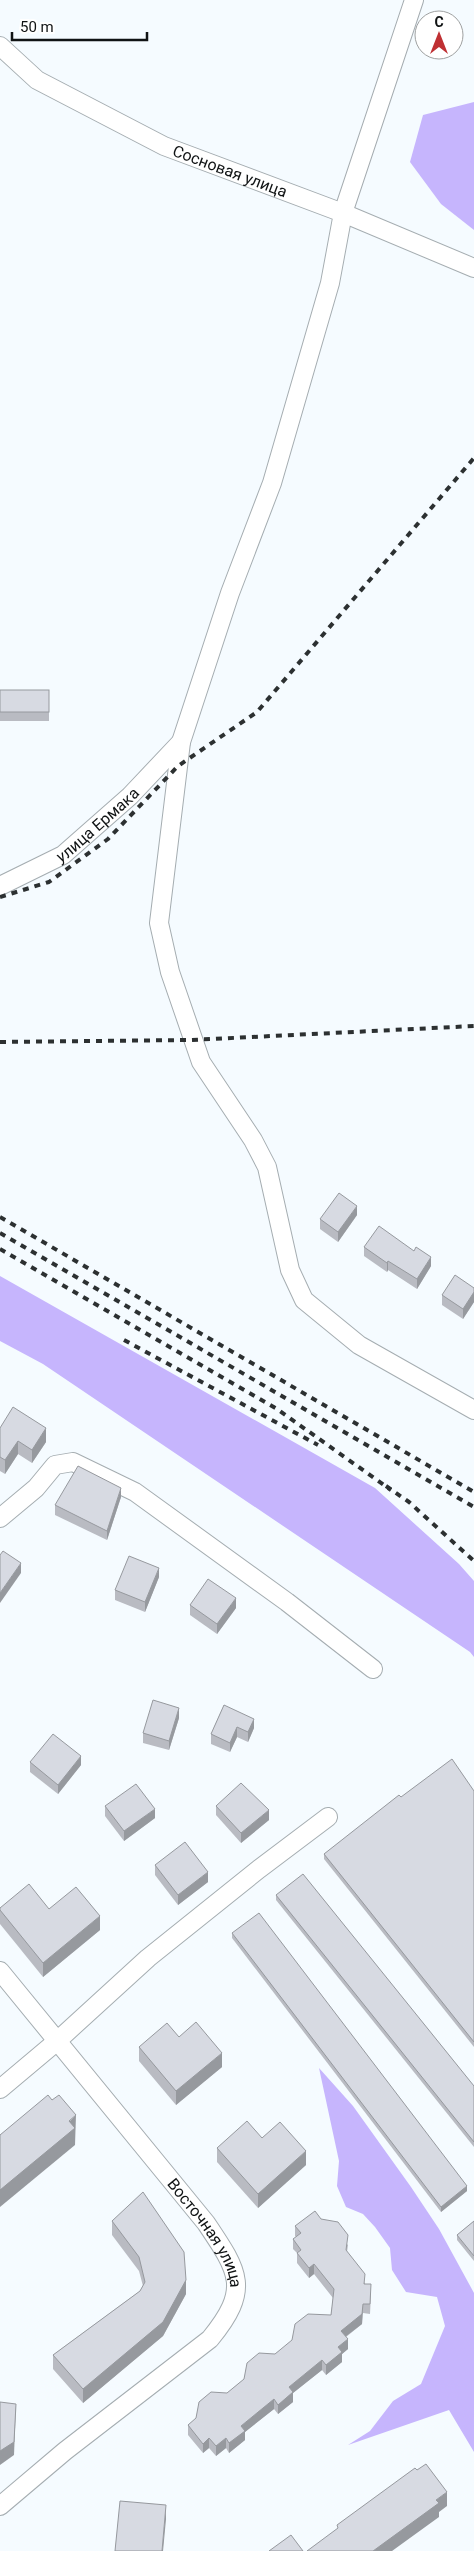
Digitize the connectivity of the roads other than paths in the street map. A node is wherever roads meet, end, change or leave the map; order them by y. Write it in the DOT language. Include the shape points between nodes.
graph roads {
  1 [pos="414,0"];
  2 [pos="0,46"];
  3 [pos="343,213"];
  4 [pos="474,268"];
  5 [pos="181,742"];
  6 [pos="0,886"];
  7 [pos="474,1410"];
  8 [pos="0,1518"];
  9 [pos="373,1669"];
  10 [pos="328,1817"];
  11 [pos="0,1972"];
  12 [pos="56,2042"];
  13 [pos="0,2089"];
  14 [pos="0,2506"];
  1 -- 3 [label="street"];
  2 -- 3 [label="street, Сосновая улица" via="37,80 164,146"];
  3 -- 4 [label="street, Сосновая улица"];
  3 -- 5 [label="street" via="330,283 272,483 230,593"];
  5 -- 6 [label="street, улица Ермака" via="130,796 63,855"];
  5 -- 7 [label="street" via="159,923 191,1040 201,1062 267,1167 290,1270 304,1300 359,1346"];
  8 -- 9 [label="street" via="36,1488 55,1465 73,1462 135,1492"];
  10 -- 12 [label="street" via="148,1958"];
  11 -- 12 [label="street, Восточная улица"];
  12 -- 13 [label="street"];
  12 -- 14 [label="street, Восточная улица" via="206,2223 230,2259 237,2295 228,2316 210,2339 65,2451"];
}
